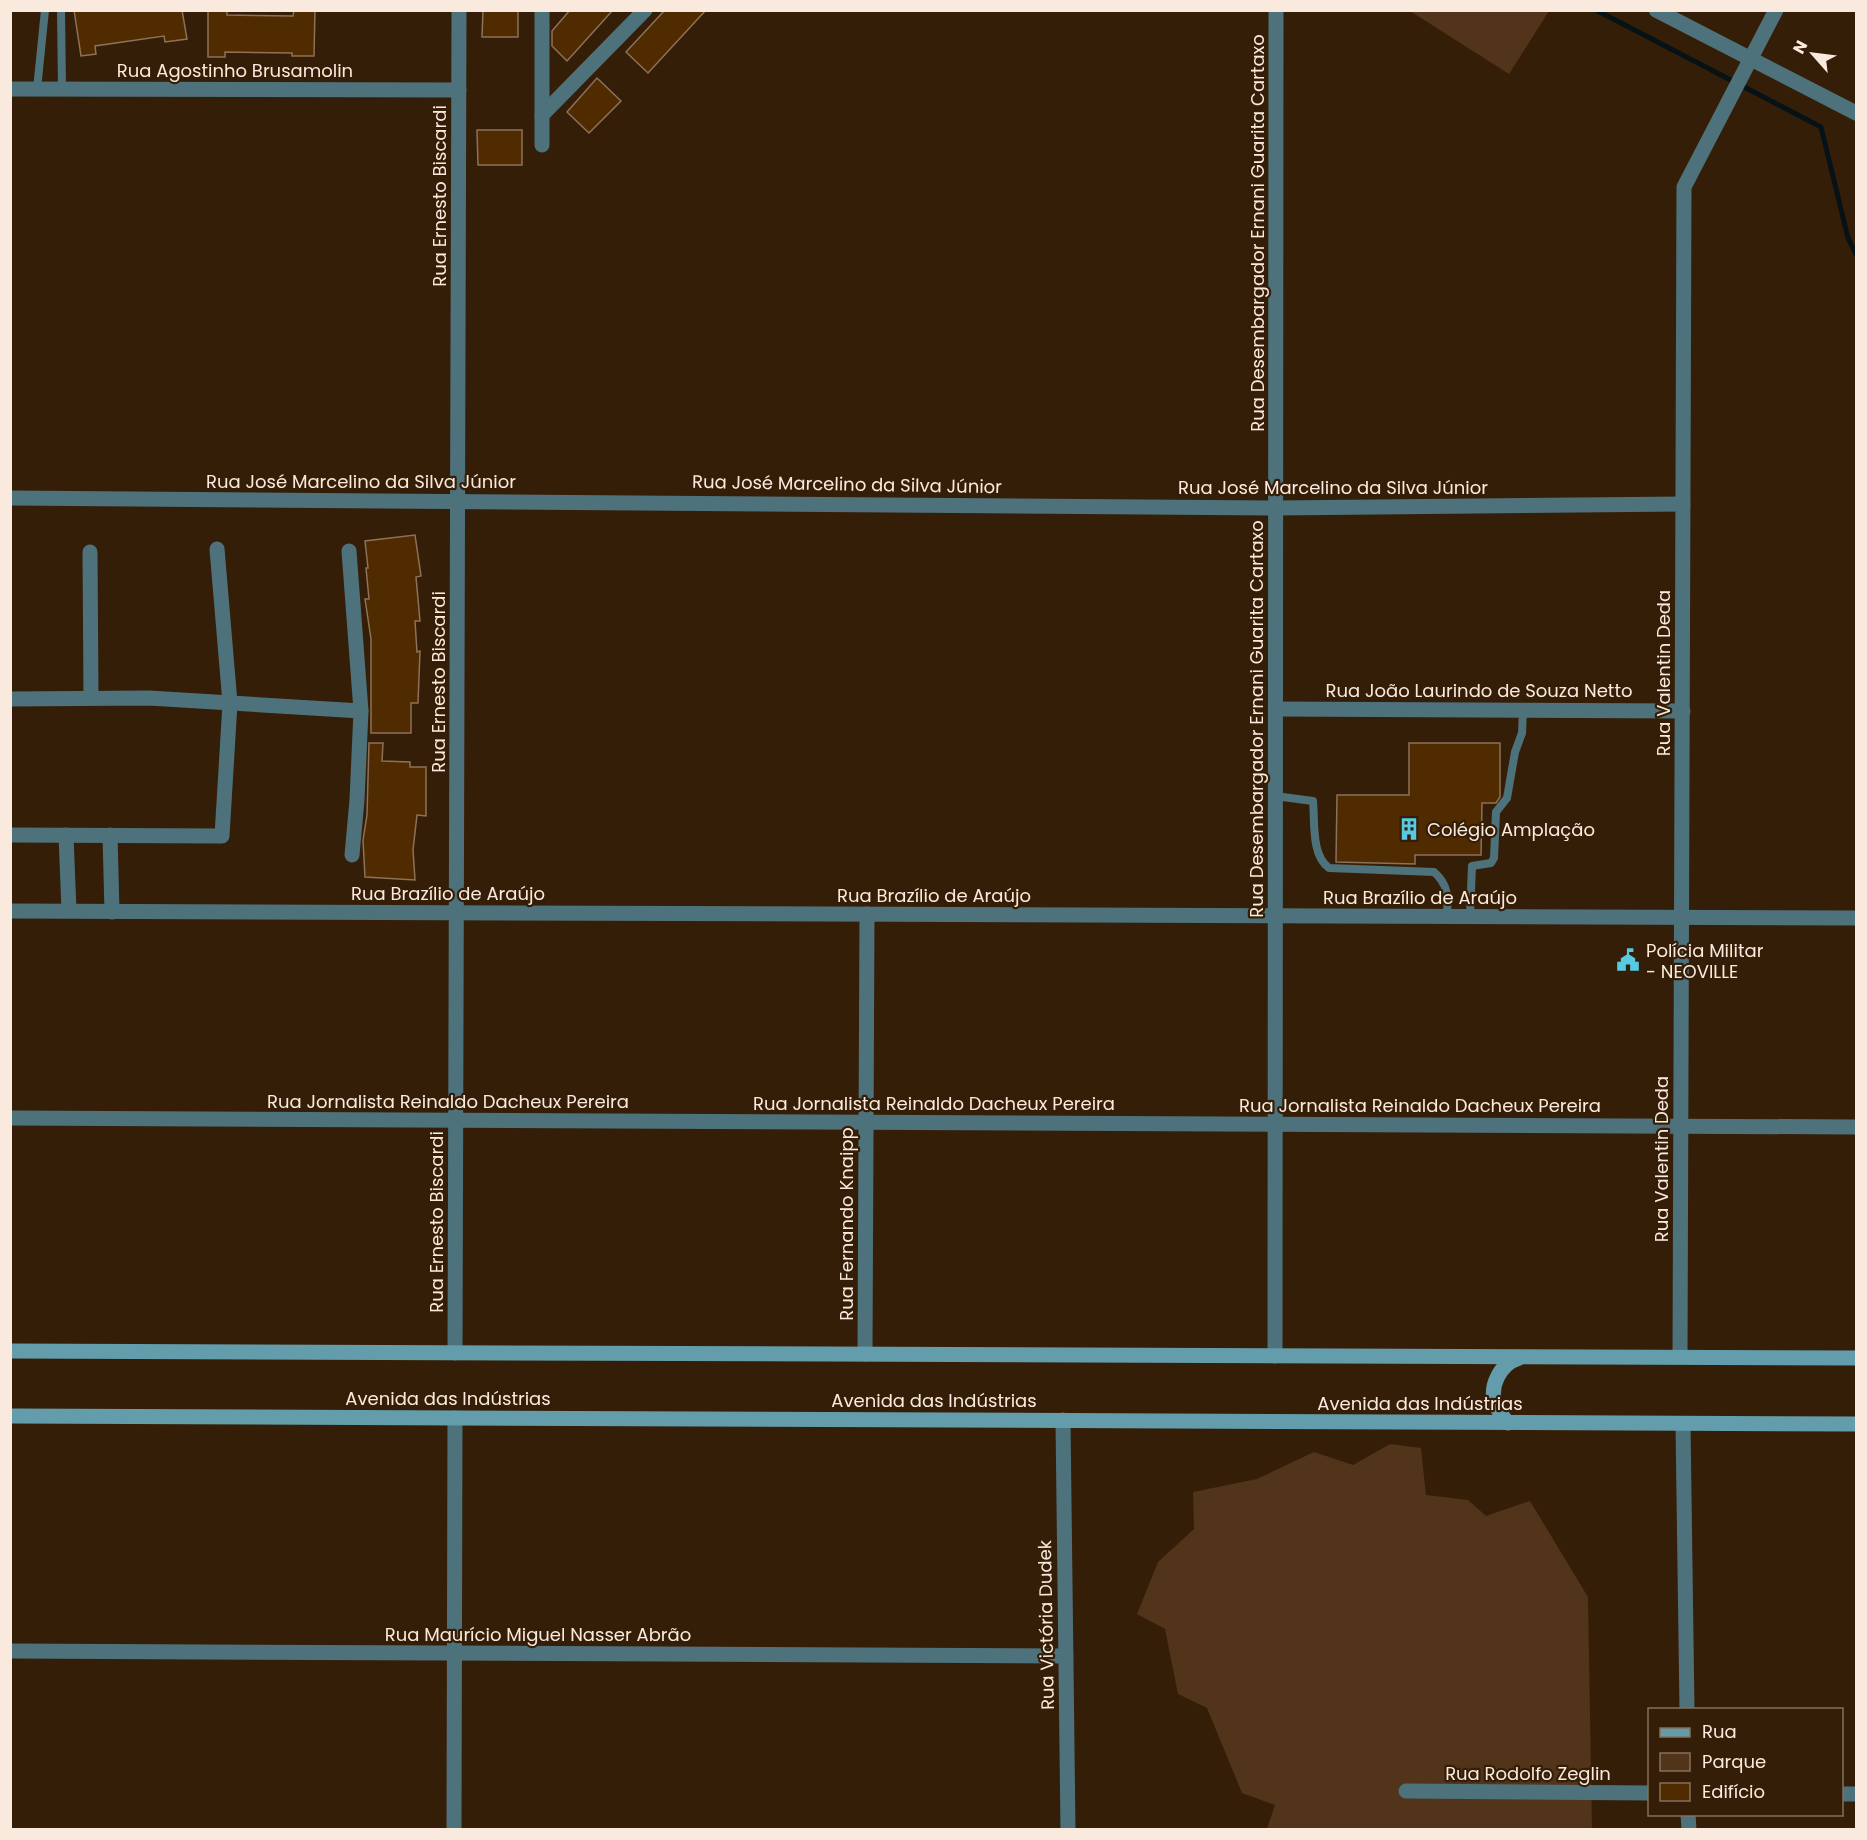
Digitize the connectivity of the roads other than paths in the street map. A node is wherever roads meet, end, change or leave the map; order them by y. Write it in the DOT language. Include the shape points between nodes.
graph roads {
  1 [pos="45,10"];
  2 [pos="61,10"];
  3 [pos="459,10"];
  4 [pos="542,10"];
  5 [pos="645,10"];
  6 [pos="1276,10"];
  7 [pos="1656,10"];
  8 [pos="1776,10"];
  9 [pos="1751,59"];
  10 [pos="10,89"];
  11 [pos="37,89"];
  12 [pos="62,89"];
  13 [pos="459,90"];
  14 [pos="1857,113"];
  15 [pos="542,115"];
  16 [pos="542,144"];
  17 [pos="10,498"];
  18 [pos="458,500"];
  19 [pos="1683,504"];
  20 [pos="1276,508"];
  21 [pos="217,549"];
  22 [pos="349,551"];
  23 [pos="90,552"];
  24 [pos="91,697"];
  25 [pos="10,699"];
  26 [pos="230,703"];
  27 [pos="1276,709"];
  28 [pos="1523,710"];
  29 [pos="361,711"];
  30 [pos="1683,711"];
  31 [pos="1275,796"];
  32 [pos="10,835"];
  33 [pos="66,836"];
  34 [pos="110,836"];
  35 [pos="352,855"];
  36 [pos="10,911"];
  37 [pos="69,911"];
  38 [pos="112,912"];
  39 [pos="456,913"];
  40 [pos="867,914"];
  41 [pos="1275,916"];
  42 [pos="1447,916"];
  43 [pos="1470,916"];
  44 [pos="1682,917"];
  45 [pos="1857,918"];
  46 [pos="10,1118"];
  47 [pos="456,1120"];
  48 [pos="866,1122"];
  49 [pos="1275,1124"];
  50 [pos="1681,1126"];
  51 [pos="1857,1127"];
  52 [pos="10,1351"];
  53 [pos="455,1353"];
  54 [pos="865,1354"];
  55 [pos="1275,1356"];
  56 [pos="1524,1357"];
  57 [pos="1680,1357"];
  58 [pos="1857,1358"];
  59 [pos="10,1416"];
  60 [pos="455,1418"];
  61 [pos="1063,1420"];
  62 [pos="1508,1423"];
  63 [pos="1683,1424"];
  64 [pos="1857,1424"];
  65 [pos="10,1651"];
  66 [pos="454,1653"];
  67 [pos="1066,1656"];
  68 [pos="1687,1708"];
  69 [pos="1406,1791"];
  70 [pos="1648,1793"];
  71 [pos="454,1830"];
  72 [pos="1068,1830"];
  1 -- 11 [label="lane"];
  2 -- 12 [label="lane"];
  3 -- 13 [label="street, Rua Ernesto Biscardi"];
  4 -- 15 [label="street"];
  5 -- 15 [label="street"];
  6 -- 20 [label="street, Rua Desembargador Ernani Guarita Cartaxo"];
  7 -- 9 [label="street"];
  8 -- 9 [label="street, Rua Valentin Deda"];
  9 -- 14 [label="street"];
  9 -- 19 [label="street, Rua Valentin Deda" via="1684,187"];
  10 -- 11 [label="street, Rua Agostinho Brusamolin"];
  11 -- 12 [label="street, Rua Agostinho Brusamolin"];
  12 -- 13 [label="street, Rua Agostinho Brusamolin"];
  13 -- 18 [label="street, Rua Ernesto Biscardi"];
  15 -- 16 [label="street"];
  17 -- 18 [label="street, Rua José Marcelino da Silva Júnior"];
  18 -- 20 [label="street, Rua José Marcelino da Silva Júnior"];
  18 -- 39 [label="street, Rua Ernesto Biscardi"];
  19 -- 20 [label="street, Rua José Marcelino da Silva Júnior"];
  19 -- 30 [label="street, Rua Valentin Deda"];
  20 -- 27 [label="street, Rua Desembargador Ernani Guarita Cartaxo"];
  21 -- 26 [label="street"];
  22 -- 29 [label="street"];
  23 -- 24 [label="street"];
  24 -- 25 [label="street"];
  24 -- 26 [label="street"];
  26 -- 29 [label="street"];
  26 -- 34 [label="street" via="222,836"];
  27 -- 28 [label="street, Rua João Laurindo de Souza Netto"];
  27 -- 31 [label="street, Rua Desembargador Ernani Guarita Cartaxo"];
  28 -- 30 [label="street, Rua João Laurindo de Souza Netto"];
  28 -- 43 [label="lane" via="1522,733 1507,798 1496,812 1494,858 1491,863 1472,866"];
  29 -- 35 [label="street"];
  30 -- 44 [label="street, Rua Valentin Deda"];
  31 -- 41 [label="street, Rua Desembargador Ernani Guarita Cartaxo"];
  31 -- 42 [label="lane" via="1313,801 1318,854 1329,868 1434,872 1443,879 1448,893"];
  32 -- 33 [label="street"];
  33 -- 34 [label="street"];
  33 -- 37 [label="street"];
  34 -- 38 [label="street"];
  36 -- 37 [label="street, Rua Brazílio de Araújo"];
  37 -- 38 [label="street, Rua Brazílio de Araújo"];
  38 -- 39 [label="street, Rua Brazílio de Araújo"];
  39 -- 40 [label="street, Rua Brazílio de Araújo"];
  39 -- 47 [label="street, Rua Ernesto Biscardi"];
  40 -- 41 [label="street, Rua Brazílio de Araújo"];
  40 -- 48 [label="street, Rua Fernando Knaipp"];
  41 -- 42 [label="street, Rua Brazílio de Araújo"];
  41 -- 49 [label="street, Rua Desembargador Ernani Guarita Cartaxo"];
  42 -- 43 [label="street, Rua Brazílio de Araújo"];
  43 -- 44 [label="street, Rua Brazílio de Araújo"];
  44 -- 45 [label="street, Rua Brazílio de Araújo"];
  44 -- 50 [label="street, Rua Valentin Deda"];
  46 -- 47 [label="street, Rua Jornalista Reinaldo Dacheux Pereira"];
  47 -- 48 [label="street, Rua Jornalista Reinaldo Dacheux Pereira"];
  47 -- 53 [label="street, Rua Ernesto Biscardi"];
  48 -- 49 [label="street, Rua Jornalista Reinaldo Dacheux Pereira"];
  48 -- 54 [label="street, Rua Fernando Knaipp"];
  49 -- 50 [label="street, Rua Jornalista Reinaldo Dacheux Pereira"];
  49 -- 55 [label="street, Rua Desembargador Ernani Guarita Cartaxo"];
  50 -- 51 [label="street, Rua Jornalista Reinaldo Dacheux Pereira"];
  50 -- 57 [label="street, Rua Valentin Deda"];
  52 -- 53 [label="main road"];
  53 -- 54 [label="main road"];
  54 -- 55 [label="main road"];
  55 -- 56 [label="main road"];
  56 -- 57 [label="main road"];
  56 -- 62 [label="main road" via="1508,1362 1497,1377 1493,1393 1496,1407"];
  57 -- 58 [label="main road"];
  59 -- 60 [label="main road, Avenida das Indústrias"];
  60 -- 61 [label="main road, Avenida das Indústrias"];
  60 -- 66 [label="street"];
  61 -- 62 [label="main road, Avenida das Indústrias"];
  61 -- 67 [label="street, Rua Victória Dudek"];
  62 -- 63 [label="main road, Avenida das Indústrias"];
  63 -- 64 [label="main road, Avenida das Indústrias"];
  63 -- 68 [label="street"];
  65 -- 66 [label="street, Rua Maurício Miguel Nasser Abrão"];
  66 -- 67 [label="street, Rua Maurício Miguel Nasser Abrão"];
  66 -- 71 [label="street"];
  67 -- 72 [label="street, Rua Victória Dudek"];
  69 -- 70 [label="street, Rua Rodolfo Zeglin"];
}
